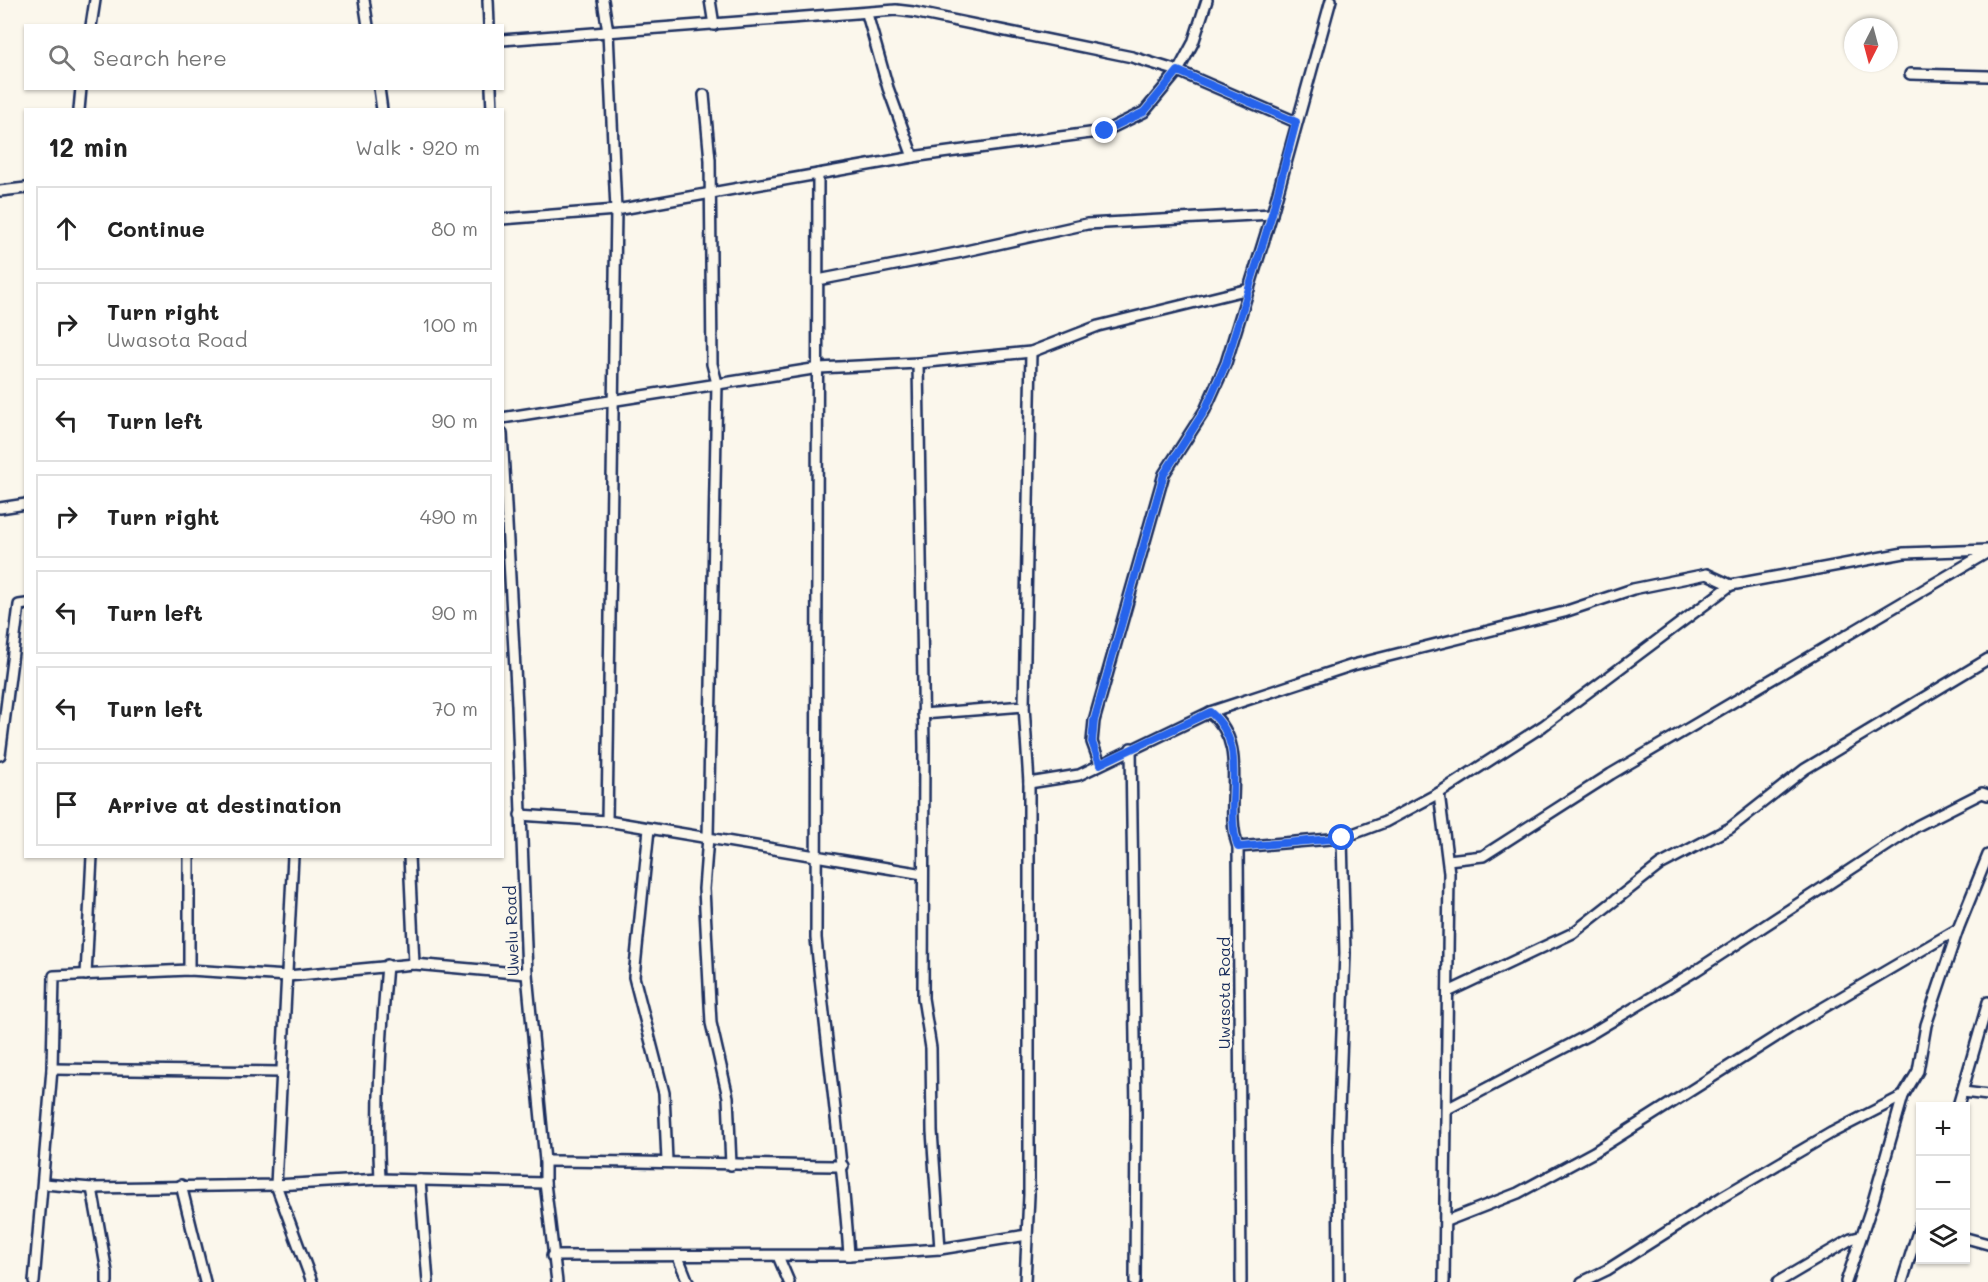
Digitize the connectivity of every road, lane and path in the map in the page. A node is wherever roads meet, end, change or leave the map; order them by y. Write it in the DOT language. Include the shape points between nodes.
graph roads {
  1 [pos="95,0"];
  2 [pos="364,0"];
  3 [pos="488,0"];
  4 [pos="603,0"];
  5 [pos="710,0"];
  6 [pos="1208,0"];
  7 [pos="1331,0"];
  8 [pos="867,14"];
  9 [pos="91,24"];
  10 [pos="368,24"];
  11 [pos="489,24"];
  12 [pos="714,25"];
  13 [pos="608,32"];
  14 [pos="504,40"];
  15 [pos="1178,71"];
  16 [pos="1910,74"];
  17 [pos="1988,76"];
  18 [pos="81,90"];
  19 [pos="379,90"];
  20 [pos="491,90"];
  21 [pos="704,95"];
  22 [pos="79,108"];
  23 [pos="382,108"];
  24 [pos="492,108"];
  25 [pos="1296,122"];
  26 [pos="913,157"];
  27 [pos="818,174"];
  28 [pos="24,188"];
  29 [pos="0,191"];
  30 [pos="711,194"];
  31 [pos="616,210"];
  32 [pos="1272,214"];
  33 [pos="504,219"];
  34 [pos="818,280"];
  35 [pos="1249,289"];
  36 [pos="1031,352"];
  37 [pos="918,363"];
  38 [pos="819,368"];
  39 [pos="717,383"];
  40 [pos="613,399"];
  41 [pos="504,418"];
  42 [pos="504,475"];
  43 [pos="24,504"];
  44 [pos="0,508"];
  45 [pos="1988,551"];
  46 [pos="1731,585"];
  47 [pos="24,604"];
  48 [pos="1988,659"];
  49 [pos="1024,706"];
  50 [pos="1210,712"];
  51 [pos="923,714"];
  52 [pos="1131,748"];
  53 [pos="0,755"];
  54 [pos="1100,764"];
  55 [pos="1029,783"];
  56 [pos="1439,793"];
  57 [pos="1988,795"];
  58 [pos="520,815"];
  59 [pos="607,821"];
  60 [pos="649,829"];
  61 [pos="708,837"];
  62 [pos="1342,838"];
  63 [pos="1238,847"];
  64 [pos="1988,855"];
  65 [pos="816,856"];
  66 [pos="92,858"];
  67 [pos="189,858"];
  68 [pos="293,858"];
  69 [pos="409,858"];
  70 [pos="1448,860"];
  71 [pos="923,874"];
  72 [pos="1958,929"];
  73 [pos="414,964"];
  74 [pos="387,965"];
  75 [pos="189,970"];
  76 [pos="527,974"];
  77 [pos="87,975"];
  78 [pos="288,976"];
  79 [pos="1448,992"];
  80 [pos="1988,1002"];
  81 [pos="52,1069"];
  82 [pos="280,1072"];
  83 [pos="1963,1092"];
  84 [pos="1988,1095"];
  85 [pos="1903,1096"];
  86 [pos="1960,1102"];
  87 [pos="1447,1108"];
  88 [pos="545,1161"];
  89 [pos="667,1161"];
  90 [pos="730,1165"];
  91 [pos="843,1166"];
  92 [pos="380,1179"];
  93 [pos="420,1180"];
  94 [pos="545,1183"];
  95 [pos="44,1184"];
  96 [pos="182,1185"];
  97 [pos="276,1185"];
  98 [pos="92,1188"];
  99 [pos="1446,1221"];
  100 [pos="1027,1234"];
  101 [pos="1859,1237"];
  102 [pos="1970,1239"];
  103 [pos="1916,1240"];
  104 [pos="1988,1244"];
  105 [pos="940,1249"];
  106 [pos="849,1255"];
  107 [pos="552,1256"];
  108 [pos="778,1256"];
  109 [pos="678,1257"];
  110 [pos="34,1282"];
  111 [pos="107,1282"];
  112 [pos="206,1282"];
  113 [pos="312,1282"];
  114 [pos="428,1282"];
  115 [pos="557,1282"];
  116 [pos="688,1282"];
  117 [pos="789,1282"];
  118 [pos="1025,1282"];
  119 [pos="1135,1282"];
  120 [pos="1241,1282"];
  121 [pos="1339,1282"];
  122 [pos="1444,1282"];
  123 [pos="1582,1282"];
  124 [pos="1778,1282"];
  125 [pos="1846,1282"];
  126 [pos="1902,1282"];
  1 -- 9 [label="street"];
  2 -- 10 [label="street"];
  3 -- 11 [label="street"];
  4 -- 13 [label="street"];
  5 -- 12 [label="street"];
  6 -- 15 [label="street"];
  7 -- 25 [label="street"];
  8 -- 12 [label="street"];
  8 -- 15 [label="street" via="913,12 1131,57"];
  8 -- 26 [label="street"];
  12 -- 13 [label="street"];
  13 -- 14 [label="street"];
  13 -- 31 [label="street"];
  15 -- 25 [label="street"];
  15 -- 26 [label="street" via="1144,112 1105,131"];
  16 -- 17 [label="street"];
  18 -- 22 [label="street"];
  19 -- 23 [label="street"];
  20 -- 24 [label="street"];
  21 -- 30 [label="street"];
  25 -- 32 [label="street"];
  26 -- 27 [label="street"];
  27 -- 30 [label="street"];
  27 -- 34 [label="street"];
  28 -- 29 [label="street"];
  30 -- 31 [label="street"];
  30 -- 39 [label="street" via="712,364"];
  31 -- 33 [label="street"];
  31 -- 40 [label="street"];
  32 -- 34 [label="street" via="1087,224"];
  32 -- 35 [label="street"];
  34 -- 38 [label="street"];
  35 -- 36 [label="street" via="1098,326"];
  35 -- 54 [label="street" via="1226,363 1205,410 1164,474 1094,721 1092,742"];
  36 -- 37 [label="street"];
  36 -- 49 [label="street"];
  37 -- 38 [label="street"];
  37 -- 51 [label="street"];
  38 -- 39 [label="street"];
  38 -- 65 [label="street"];
  39 -- 40 [label="street"];
  39 -- 61 [label="street"];
  40 -- 41 [label="street"];
  40 -- 59 [label="street"];
  42 -- 58 [label="street, Uwelu Road"];
  43 -- 44 [label="street"];
  45 -- 46 [label="street" via="1904,553"];
  45 -- 70 [label="street" via="1611,774 1483,856"];
  46 -- 50 [label="street" via="1707,574 1633,589 1564,612 1353,666"];
  46 -- 56 [label="street" via="1543,726"];
  47 -- 53 [label="street" via="19,605"];
  48 -- 79 [label="street" via="1805,769 1730,828 1660,865 1573,933"];
  49 -- 51 [label="street"];
  49 -- 55 [label="street"];
  50 -- 52 [label="street"];
  50 -- 63 [label="street, Uwasota Road" via="1222,722 1232,745 1232,831"];
  51 -- 71 [label="street"];
  52 -- 54 [label="street"];
  52 -- 119 [label="street"];
  54 -- 55 [label="street" via="1079,775"];
  55 -- 100 [label="street"];
  56 -- 62 [label="street" via="1385,822"];
  56 -- 70 [label="street"];
  57 -- 87 [label="street" via="1982,793 1917,826 1594,1032"];
  58 -- 59 [label="street"];
  58 -- 76 [label="street, Uwelu Road"];
  59 -- 60 [label="street"];
  60 -- 61 [label="street"];
  60 -- 89 [label="street" via="634,977 664,1094"];
  61 -- 65 [label="street"];
  61 -- 90 [label="street" via="704,889 711,1023 728,1097"];
  62 -- 63 [label="street"];
  62 -- 121 [label="street" via="1345,952 1338,1139"];
  63 -- 120 [label="street, Uwasota Road"];
  64 -- 72 [label="street"];
  65 -- 71 [label="street"];
  65 -- 91 [label="street" via="816,938"];
  66 -- 77 [label="street"];
  67 -- 75 [label="street"];
  68 -- 78 [label="street"];
  69 -- 73 [label="street"];
  70 -- 79 [label="street"];
  71 -- 105 [label="street" via="924,998 931,1048"];
  72 -- 85 [label="street" via="1926,1025 1918,1071"];
  72 -- 99 [label="street" via="1593,1152 1518,1193"];
  73 -- 74 [label="street"];
  73 -- 76 [label="street"];
  74 -- 78 [label="street"];
  74 -- 92 [label="street" via="377,1121"];
  75 -- 77 [label="street"];
  75 -- 78 [label="street"];
  76 -- 88 [label="street, Uwelu Road"];
  77 -- 81 [label="street" via="54,976"];
  78 -- 82 [label="street"];
  79 -- 87 [label="street"];
  80 -- 83 [label="street"];
  81 -- 82 [label="street"];
  81 -- 95 [label="street"];
  82 -- 97 [label="street"];
  83 -- 84 [label="street"];
  83 -- 86 [label="street"];
  85 -- 101 [label="street"];
  85 -- 123 [label="street" via="1831,1133"];
  87 -- 99 [label="street"];
  88 -- 89 [label="street"];
  88 -- 94 [label="street, Uwelu Road"];
  89 -- 90 [label="street"];
  90 -- 91 [label="street"];
  91 -- 106 [label="street"];
  92 -- 93 [label="street"];
  92 -- 97 [label="street"];
  93 -- 94 [label="street"];
  93 -- 114 [label="street"];
  94 -- 107 [label="street, Uwelu Road"];
  95 -- 98 [label="street"];
  95 -- 110 [label="street"];
  96 -- 97 [label="street"];
  96 -- 98 [label="street"];
  96 -- 112 [label="street"];
  97 -- 113 [label="street"];
  98 -- 111 [label="street"];
  99 -- 122 [label="street"];
  100 -- 105 [label="street"];
  100 -- 118 [label="street"];
  101 -- 124 [label="street"];
  101 -- 125 [label="street"];
  102 -- 104 [label="street"];
  103 -- 126 [label="street"];
  105 -- 106 [label="street"];
  106 -- 108 [label="street"];
  107 -- 109 [label="street"];
  107 -- 115 [label="street, Uwelu Road"];
  108 -- 109 [label="street"];
  108 -- 117 [label="street"];
  109 -- 116 [label="street"];
}
